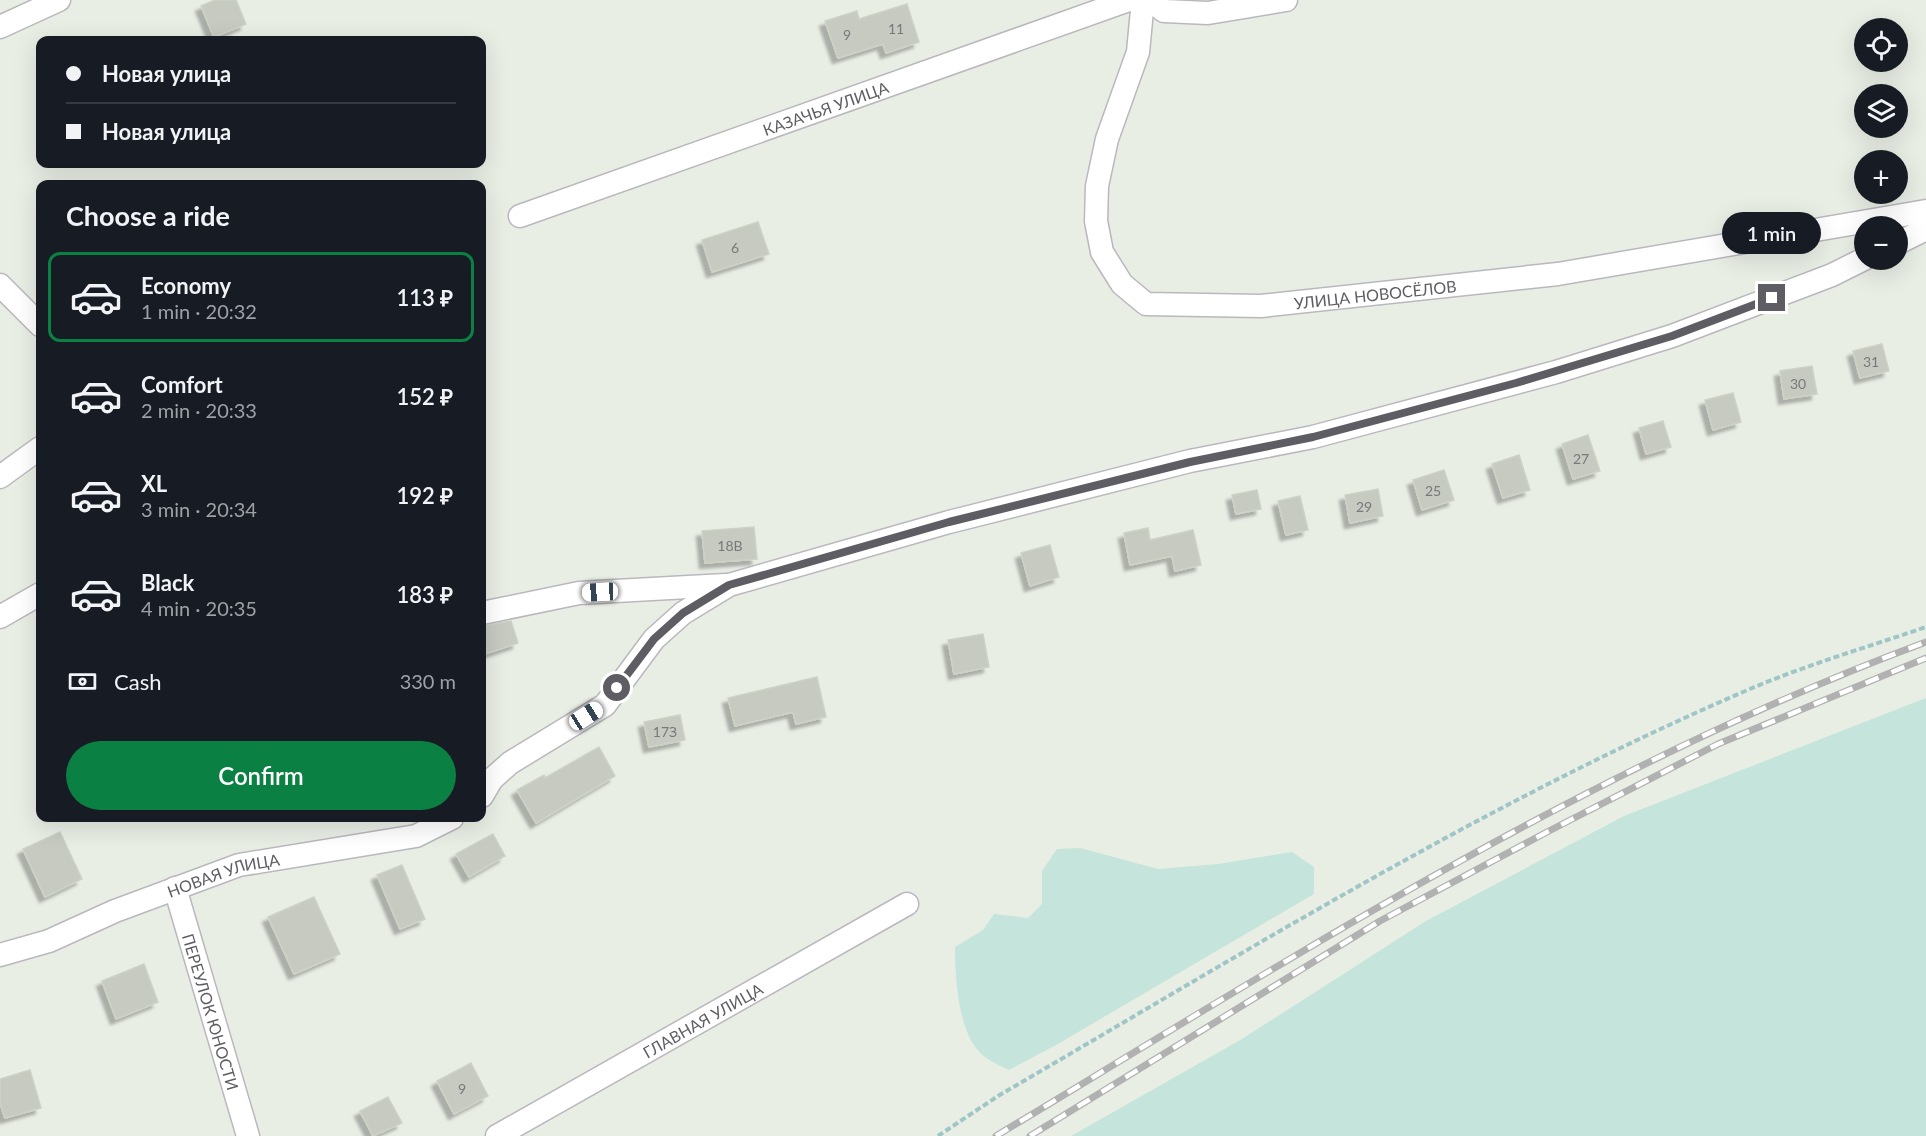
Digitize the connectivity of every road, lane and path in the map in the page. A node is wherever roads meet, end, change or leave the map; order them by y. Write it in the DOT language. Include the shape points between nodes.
graph roads {
  1 [pos="59,0"];
  2 [pos="1129,0"];
  3 [pos="1143,0"];
  4 [pos="1150,0"];
  5 [pos="1276,1"];
  6 [pos="0,27"];
  7 [pos="1926,211"];
  8 [pos="520,216"];
  9 [pos="1926,229"];
  10 [pos="1908,238"];
  11 [pos="1854,264"];
  12 [pos="0,285"];
  13 [pos="36,321"];
  14 [pos="36,451"];
  15 [pos="0,477"];
  16 [pos="729,585"];
  17 [pos="36,596"];
  18 [pos="486,612"];
  19 [pos="0,617"];
  20 [pos="1926,627"];
  21 [pos="486,789"];
  22 [pos="444,822"];
  23 [pos="175,888"];
  24 [pos="908,904"];
  25 [pos="0,955"];
  26 [pos="248,1136"];
  27 [pos="497,1136"];
  28 [pos="938,1136"];
  1 -- 6 [label="street"];
  2 -- 8 [label="street, КАЗАЧЬЯ УЛИЦА"];
  3 -- 7 [label="street, УЛИЦА НОВОСЁЛОВ" via="1138,52 1107,139 1097,186 1096,221 1102,252 1122,285 1146,303 1261,306 1557,274"];
  4 -- 5 [label="street" via="1164,11 1208,13"];
  9 -- 10 [label="street"];
  11 -- 16 [label="street" via="1682,332 1556,372 1313,437 1190,462 949,522"];
  12 -- 13 [label="street"];
  14 -- 15 [label="street"];
  16 -- 18 [label="street" via="579,593"];
  16 -- 21 [label="street" via="683,613 654,639 605,705 510,763"];
  17 -- 19 [label="street"];
  20 -- 28 [label="path" via="1746,691 1608,753 1414,854 998,1095"];
  22 -- 23 [label="street, НОВАЯ УЛИЦА" via="416,836 239,865"];
  23 -- 25 [label="street, НОВАЯ УЛИЦА" via="49,941"];
  23 -- 26 [label="street, ПЕРЕУЛОК ЮНОСТИ"];
  24 -- 27 [label="street, ГЛАВНАЯ УЛИЦА"];
}
